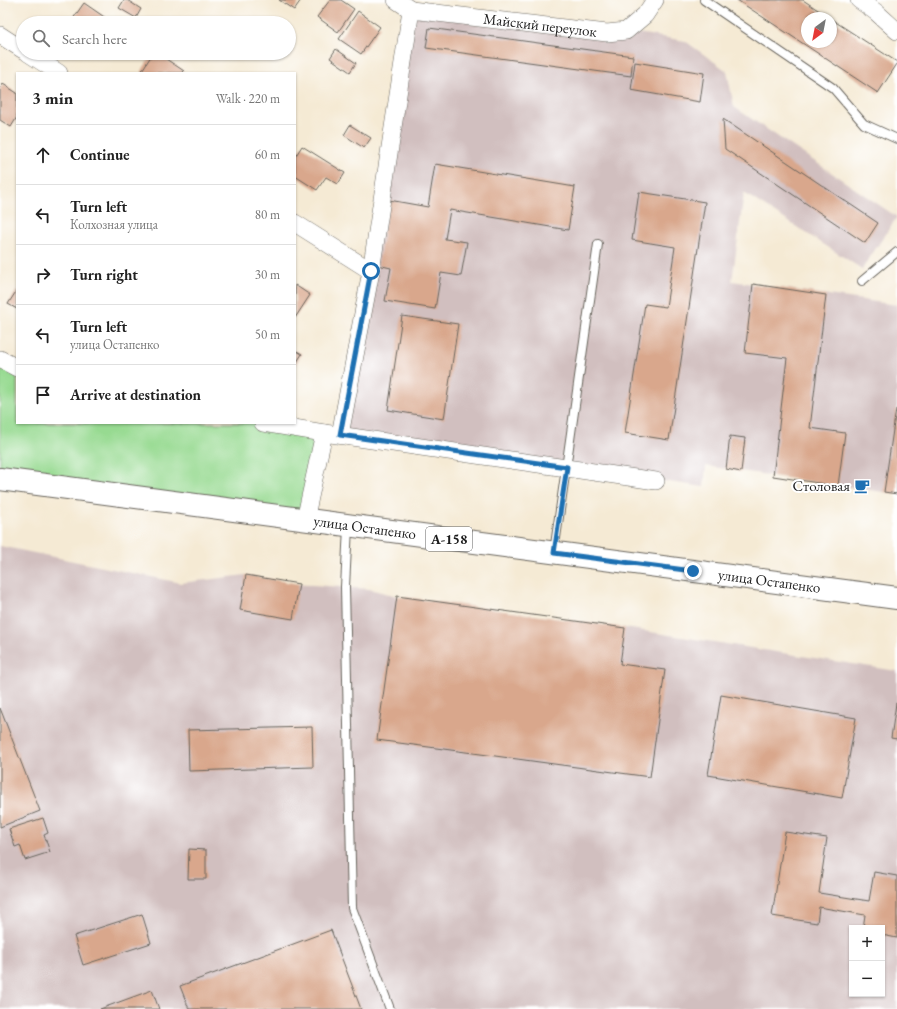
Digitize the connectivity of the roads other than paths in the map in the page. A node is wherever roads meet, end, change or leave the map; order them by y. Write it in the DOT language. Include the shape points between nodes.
graph roads {
  1 [pos="396,0"];
  2 [pos="655,0"];
  3 [pos="704,0"];
  4 [pos="859,0"];
  5 [pos="411,10"];
  6 [pos="897,31"];
  7 [pos="0,35"];
  8 [pos="16,45"];
  9 [pos="39,60"];
  10 [pos="57,72"];
  11 [pos="897,140"];
  12 [pos="296,224"];
  13 [pos="598,244"];
  14 [pos="897,252"];
  15 [pos="371,271"];
  16 [pos="862,281"];
  17 [pos="0,359"];
  18 [pos="16,367"];
  19 [pos="269,424"];
  20 [pos="332,434"];
  21 [pos="567,467"];
  22 [pos="0,479"];
  23 [pos="656,480"];
  24 [pos="305,520"];
  25 [pos="348,525"];
  26 [pos="554,553"];
  27 [pos="897,598"];
  28 [pos="390,1009"];
  1 -- 5 [label="street"];
  2 -- 5 [label="street, Майский переулок" via="645,15 626,31 607,33"];
  3 -- 11 [label="lane" via="833,88 864,124"];
  4 -- 6 [label="street"];
  5 -- 15 [label="street"];
  7 -- 8 [label="street"];
  9 -- 10 [label="street"];
  12 -- 15 [label="street"];
  13 -- 21 [label="lane"];
  14 -- 16 [label="lane"];
  15 -- 20 [label="street"];
  17 -- 18 [label="street"];
  19 -- 20 [label="street"];
  20 -- 21 [label="street"];
  20 -- 24 [label="street"];
  21 -- 23 [label="street"];
  21 -- 26 [label="lane"];
  22 -- 24 [label="main road, улица Остапенко / А-158"];
  24 -- 25 [label="main road, улица Остапенко / А-158"];
  25 -- 26 [label="main road, улица Остапенко / А-158"];
  25 -- 28 [label="lane" via="346,587 352,908"];
  26 -- 27 [label="main road, улица Остапенко / А-158"];
}
